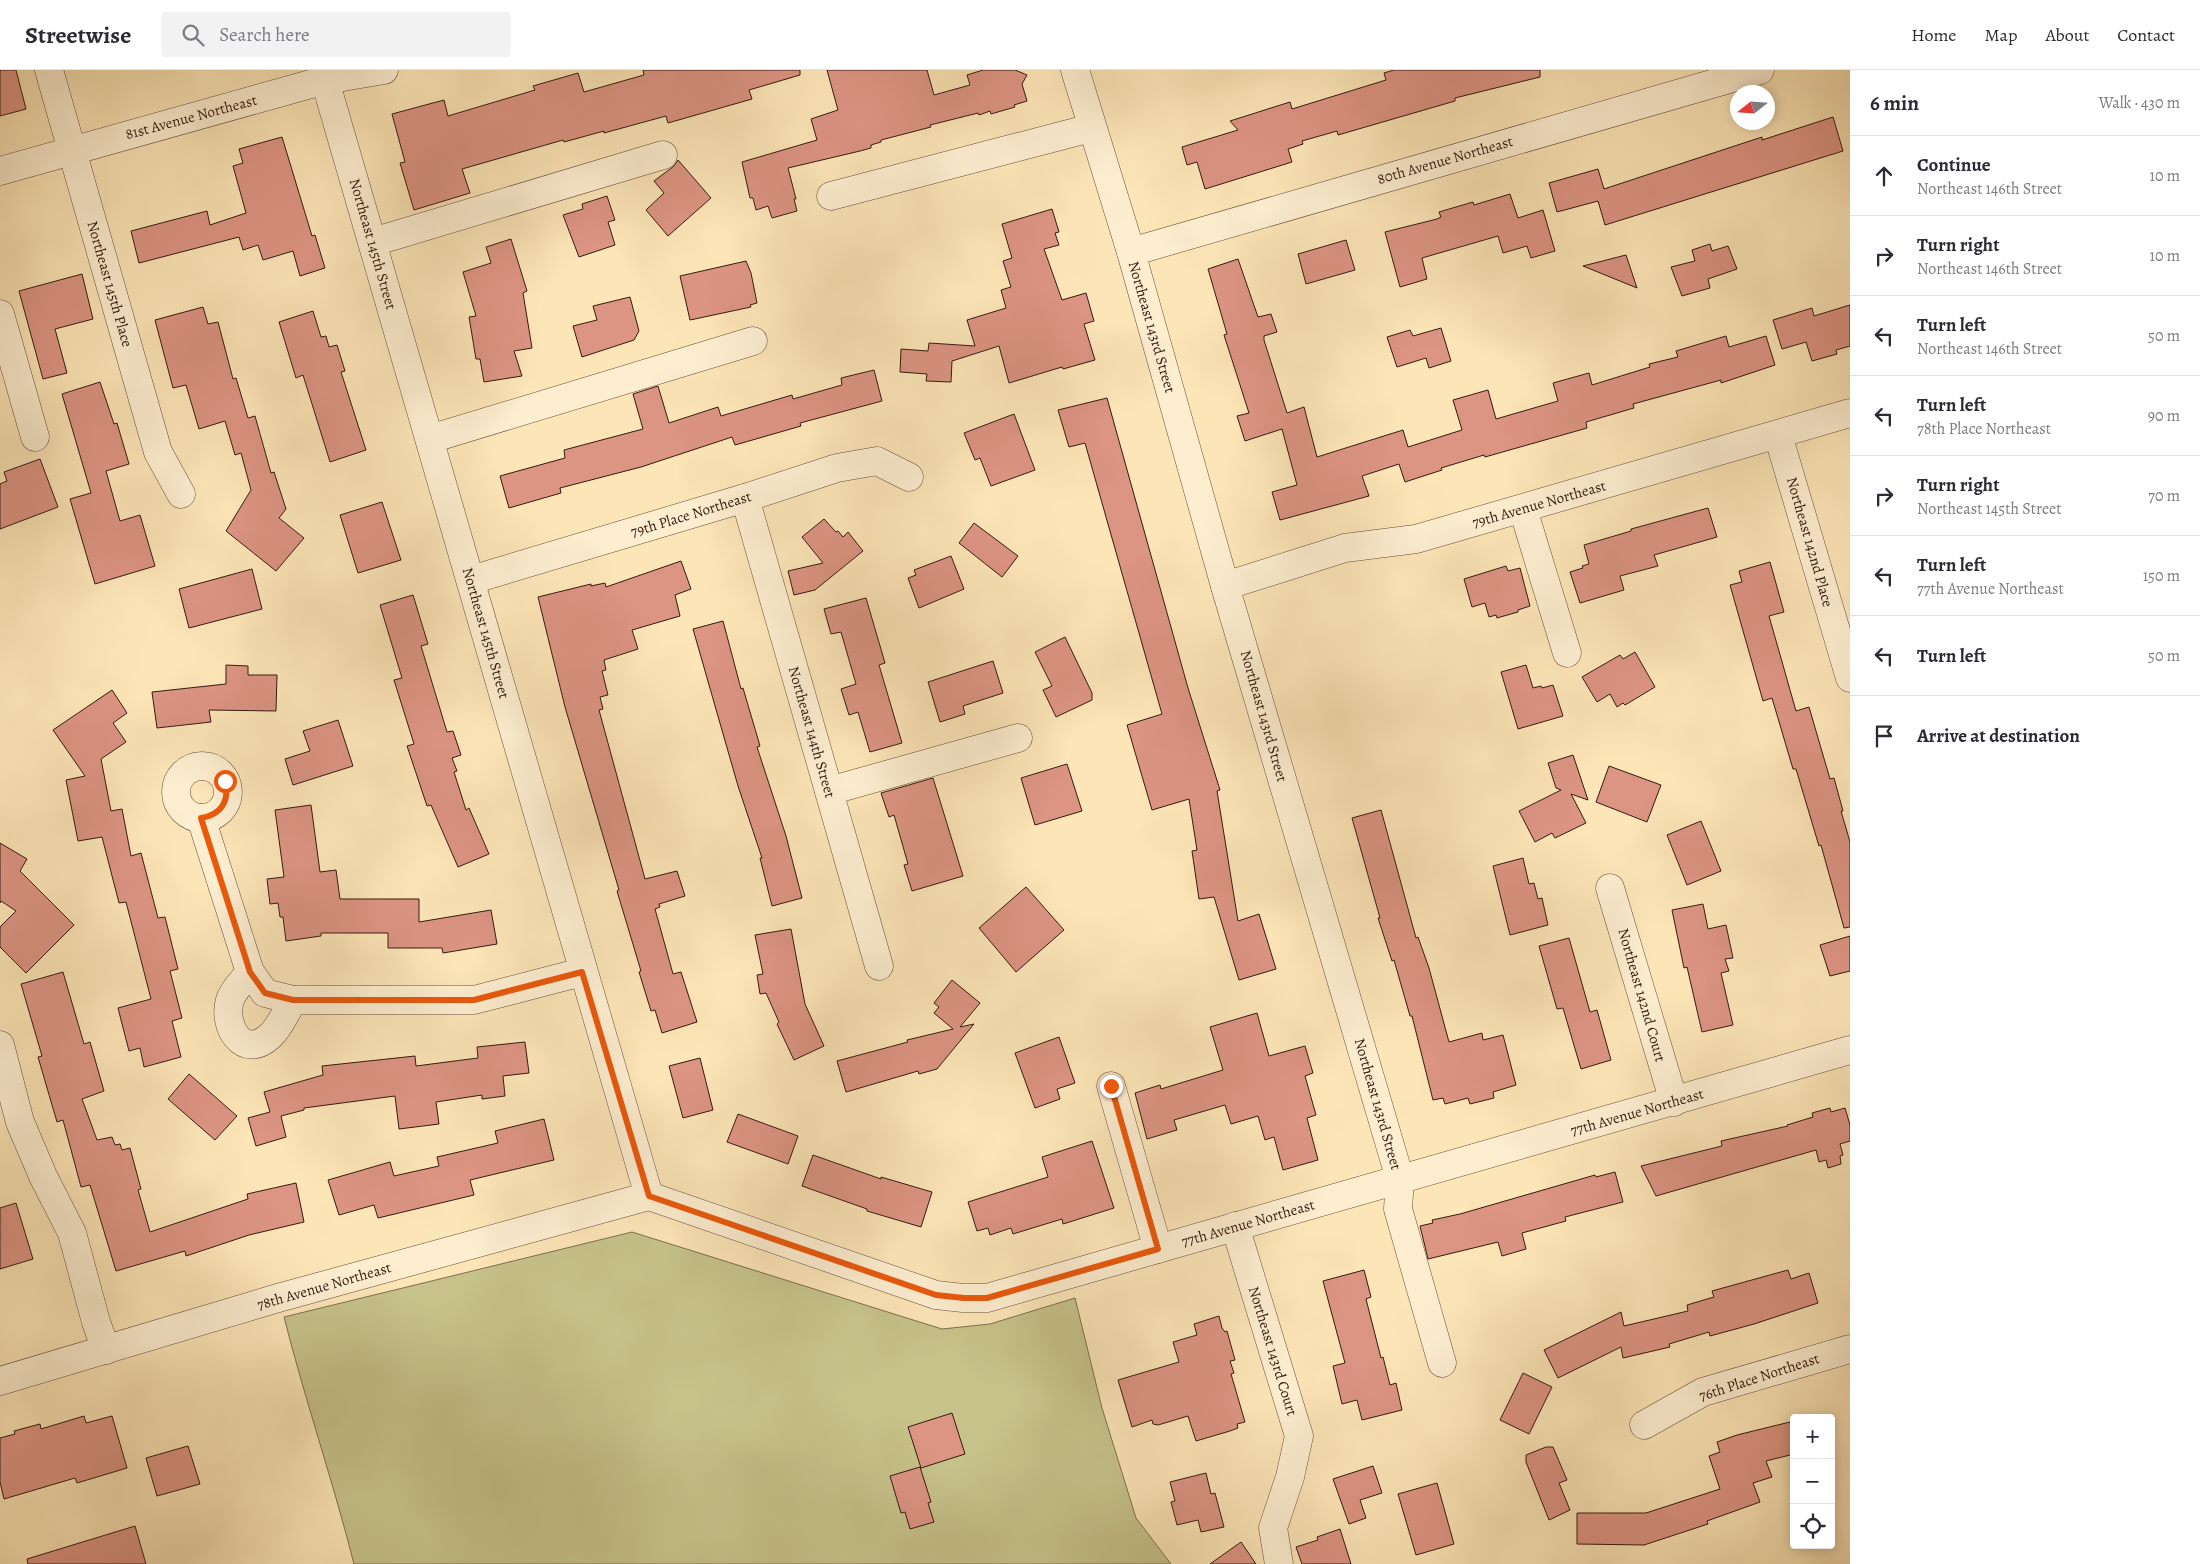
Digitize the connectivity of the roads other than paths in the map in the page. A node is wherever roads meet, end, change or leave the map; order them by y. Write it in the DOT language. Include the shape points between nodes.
graph roads {
  1 [pos="49,70"];
  2 [pos="384,70"];
  3 [pos="1074,70"];
  4 [pos="1760,70"];
  5 [pos="324,75"];
  6 [pos="1682,80"];
  7 [pos="1091,128"];
  8 [pos="72,150"];
  9 [pos="663,155"];
  10 [pos="0,171"];
  11 [pos="831,196"];
  12 [pos="373,242"];
  13 [pos="1131,252"];
  14 [pos="0,314"];
  15 [pos="753,341"];
  16 [pos="1850,413"];
  17 [pos="1778,435"];
  18 [pos="35,437"];
  19 [pos="430,439"];
  20 [pos="909,477"];
  21 [pos="181,494"];
  22 [pos="745,498"];
  23 [pos="1523,509"];
  24 [pos="471,580"];
  25 [pos="1225,586"];
  26 [pos="1567,653"];
  27 [pos="1850,678"];
  28 [pos="1018,738"];
  29 [pos="829,792"];
  30 [pos="201,818"];
  31 [pos="1610,888"];
  32 [pos="879,966"];
  33 [pos="582,972"];
  34 [pos="257,982"];
  35 [pos="293,1000"];
  36 [pos="0,1045"];
  37 [pos="1850,1050"];
  38 [pos="1111,1086"];
  39 [pos="1674,1102"];
  40 [pos="1400,1179"];
  41 [pos="649,1196"];
  42 [pos="1236,1226"];
  43 [pos="1158,1249"];
  44 [pos="1850,1349"];
  45 [pos="106,1350"];
  46 [pos="1442,1363"];
  47 [pos="0,1381"];
  48 [pos="1644,1425"];
  49 [pos="1279,1564"];
  1 -- 8 [label="street, Northeast 145th Place"];
  2 -- 5 [label="street, 81st Avenue Northeast"];
  3 -- 7 [label="street, Northeast 143rd Street"];
  4 -- 6 [label="street, 80th Avenue Northeast"];
  5 -- 8 [label="street, 81st Avenue Northeast"];
  5 -- 12 [label="street, Northeast 145th Street"];
  6 -- 13 [label="street, 80th Avenue Northeast"];
  7 -- 11 [label="street"];
  7 -- 13 [label="street, Northeast 143rd Street"];
  8 -- 10 [label="street, 81st Avenue Northeast"];
  8 -- 21 [label="street, Northeast 145th Place" via="158,452"];
  9 -- 12 [label="street"];
  12 -- 19 [label="street, Northeast 145th Street"];
  13 -- 25 [label="street, Northeast 143rd Street"];
  14 -- 18 [label="street"];
  15 -- 19 [label="street"];
  16 -- 17 [label="street, 79th Avenue Northeast"];
  17 -- 23 [label="street, 79th Avenue Northeast"];
  17 -- 27 [label="street, Northeast 142nd Place"];
  19 -- 24 [label="street, Northeast 145th Street"];
  20 -- 22 [label="street, 79th Place Northeast" via="877,461 837,468"];
  22 -- 24 [label="street, 79th Place Northeast"];
  22 -- 29 [label="street, Northeast 144th Street"];
  23 -- 25 [label="street, 79th Avenue Northeast" via="1416,539 1345,548"];
  23 -- 26 [label="street"];
  24 -- 33 [label="street, Northeast 145th Street"];
  25 -- 40 [label="street, Northeast 143rd Street"];
  28 -- 29 [label="street"];
  29 -- 32 [label="street, Northeast 144th Street"];
  30 -- 34 [label="street"];
  31 -- 39 [label="street, Northeast 142nd Court"];
  33 -- 35 [label="street" via="474,1000"];
  33 -- 41 [label="street, Northeast 145th Street"];
  34 -- 35 [label="street"];
  34 -- 35 [label="street" via="230,998 229,1022 233,1033 246,1045 254,1045 270,1036"];
  36 -- 45 [label="street" via="20,1122 72,1233"];
  37 -- 39 [label="street, 77th Avenue Northeast"];
  38 -- 43 [label="street"];
  39 -- 40 [label="street, 77th Avenue Northeast"];
  40 -- 42 [label="street, 77th Avenue Northeast"];
  40 -- 46 [label="street, Northeast 143rd Street" via="1398,1209"];
  41 -- 43 [label="street, 77th Avenue Northeast" via="936,1295 964,1298 987,1298"];
  41 -- 45 [label="street, 78th Avenue Northeast" via="278,1298"];
  42 -- 43 [label="street, 77th Avenue Northeast"];
  42 -- 49 [label="street, Northeast 143rd Court" via="1299,1436 1273,1528"];
  44 -- 48 [label="street, 76th Place Northeast" via="1703,1392"];
  45 -- 47 [label="street, 78th Avenue Northeast"];
}
